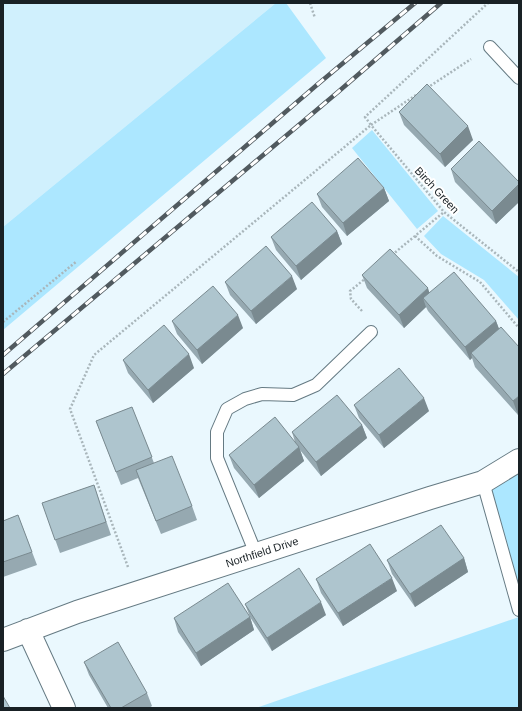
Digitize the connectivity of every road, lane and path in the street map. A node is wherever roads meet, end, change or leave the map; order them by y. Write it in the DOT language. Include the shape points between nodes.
graph roads {
  1 [pos="310,3"];
  2 [pos="488,3"];
  3 [pos="315,18"];
  4 [pos="490,47"];
  5 [pos="519,78"];
  6 [pos="424,90"];
  7 [pos="417,95"];
  8 [pos="371,125"];
  9 [pos="444,212"];
  10 [pos="415,236"];
  11 [pos="392,256"];
  12 [pos="77,261"];
  13 [pos="519,272"];
  14 [pos="368,276"];
  15 [pos="3,322"];
  16 [pos="519,328"];
  17 [pos="371,332"];
  18 [pos="519,460"];
  19 [pos="483,482"];
  20 [pos="256,554"];
  21 [pos="137,592"];
  22 [pos="519,610"];
  23 [pos="28,630"];
  24 [pos="3,640"];
  25 [pos="64,708"];
  1 -- 3 [label="path"];
  2 -- 8 [label="path" via="365,117"];
  4 -- 5 [label="lane"];
  4 -- 6 [label="path"];
  7 -- 8 [label="path"];
  8 -- 9 [label="path, Birch Green"];
  8 -- 21 [label="path" via="94,355 70,409"];
  9 -- 10 [label="path"];
  9 -- 13 [label="path, Birch Green"];
  10 -- 11 [label="path"];
  10 -- 16 [label="path" via="438,256 480,282"];
  12 -- 15 [label="path"];
  14 -- 17 [label="path" via="350,291 351,299 374,326"];
  17 -- 20 [label="lane" via="316,384 293,395 262,394 245,399 227,409 217,432 217,458"];
  18 -- 19 [label="street, Northfield Drive"];
  19 -- 20 [label="street, Northfield Drive"];
  19 -- 22 [label="lane"];
  20 -- 21 [label="street, Northfield Drive"];
  21 -- 23 [label="street, Northfield Drive"];
  23 -- 24 [label="street, Northfield Drive"];
  23 -- 25 [label="street"];
}
